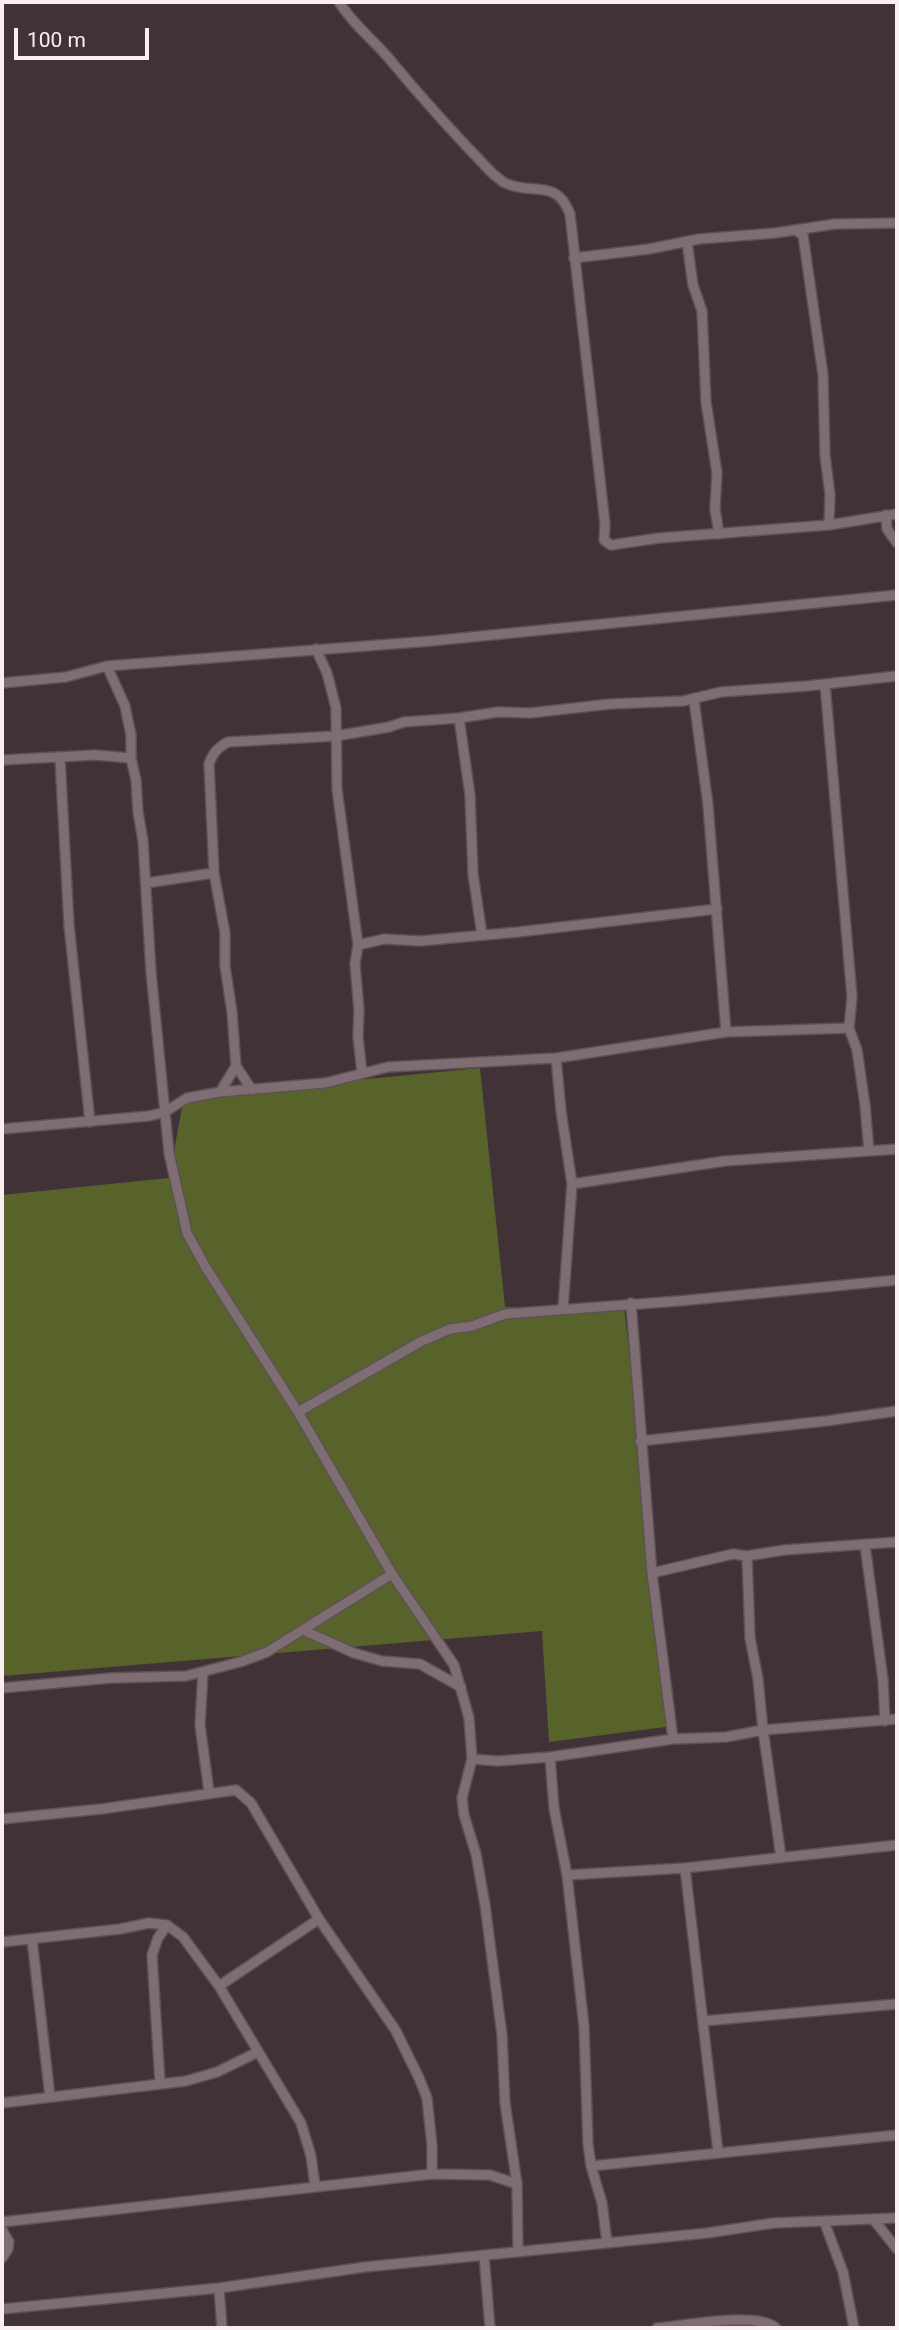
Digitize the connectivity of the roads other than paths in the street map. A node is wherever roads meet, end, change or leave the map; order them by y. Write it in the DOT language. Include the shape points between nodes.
graph roads {
  1 [pos="339,2"];
  2 [pos="897,223"];
  3 [pos="795,230"];
  4 [pos="687,242"];
  5 [pos="574,258"];
  6 [pos="897,514"];
  7 [pos="886,515"];
  8 [pos="829,525"];
  9 [pos="719,534"];
  10 [pos="897,543"];
  11 [pos="897,595"];
  12 [pos="316,649"];
  13 [pos="107,666"];
  14 [pos="897,676"];
  15 [pos="2,683"];
  16 [pos="825,684"];
  17 [pos="694,700"];
  18 [pos="459,718"];
  19 [pos="336,736"];
  20 [pos="60,758"];
  21 [pos="131,758"];
  22 [pos="2,760"];
  23 [pos="214,873"];
  24 [pos="146,883"];
  25 [pos="717,909"];
  26 [pos="482,935"];
  27 [pos="358,946"];
  28 [pos="849,1028"];
  29 [pos="726,1032"];
  30 [pos="556,1058"];
  31 [pos="236,1066"];
  32 [pos="362,1073"];
  33 [pos="252,1090"];
  34 [pos="220,1093"];
  35 [pos="165,1112"];
  36 [pos="90,1122"];
  37 [pos="2,1129"];
  38 [pos="897,1149"];
  39 [pos="869,1151"];
  40 [pos="572,1184"];
  41 [pos="897,1280"];
  42 [pos="631,1303"];
  43 [pos="563,1309"];
  44 [pos="897,1411"];
  45 [pos="298,1412"];
  46 [pos="640,1441"];
  47 [pos="897,1542"];
  48 [pos="865,1545"];
  49 [pos="747,1556"];
  50 [pos="652,1573"];
  51 [pos="392,1574"];
  52 [pos="303,1630"];
  53 [pos="203,1672"];
  54 [pos="186,1675"];
  55 [pos="461,1686"];
  56 [pos="2,1688"];
  57 [pos="200,1693"];
  58 [pos="897,1719"];
  59 [pos="885,1721"];
  60 [pos="763,1730"];
  61 [pos="673,1739"];
  62 [pos="550,1757"];
  63 [pos="472,1759"];
  64 [pos="209,1792"];
  65 [pos="2,1819"];
  66 [pos="897,1845"];
  67 [pos="781,1857"];
  68 [pos="685,1868"];
  69 [pos="567,1875"];
  70 [pos="319,1919"];
  71 [pos="167,1925"];
  72 [pos="32,1939"];
  73 [pos="2,1942"];
  74 [pos="219,1986"];
  75 [pos="897,2004"];
  76 [pos="703,2021"];
  77 [pos="258,2052"];
  78 [pos="160,2083"];
  79 [pos="50,2096"];
  80 [pos="2,2103"];
  81 [pos="897,2135"];
  82 [pos="718,2152"];
  83 [pos="591,2166"];
  84 [pos="432,2174"];
  85 [pos="517,2184"];
  86 [pos="315,2185"];
  87 [pos="897,2218"];
  88 [pos="873,2219"];
  89 [pos="824,2221"];
  90 [pos="2,2222"];
  91 [pos="2,2230"];
  92 [pos="607,2242"];
  93 [pos="897,2249"];
  94 [pos="518,2252"];
  95 [pos="485,2255"];
  96 [pos="2,2258"];
  97 [pos="219,2288"];
  98 [pos="2,2309"];
  99 [pos="222,2328"];
  100 [pos="490,2328"];
  101 [pos="657,2328"];
  102 [pos="776,2328"];
  103 [pos="854,2328"];
  1 -- 5 [label="street" via="492,173 506,184 551,191 565,201"];
  2 -- 3 [label="street"];
  3 -- 4 [label="street"];
  3 -- 8 [label="street" via="803,236 806,249 823,375"];
  4 -- 5 [label="street"];
  4 -- 9 [label="street" via="702,311"];
  5 -- 9 [label="street" via="604,540 611,545"];
  6 -- 7 [label="street"];
  7 -- 8 [label="street"];
  7 -- 10 [label="street" via="887,529"];
  8 -- 9 [label="street"];
  11 -- 12 [label="street"];
  12 -- 13 [label="street"];
  12 -- 19 [label="street" via="332,689"];
  13 -- 15 [label="street" via="65,677"];
  13 -- 21 [label="street" via="125,706"];
  14 -- 16 [label="street"];
  16 -- 17 [label="street" via="721,692"];
  16 -- 28 [label="street" via="852,997"];
  17 -- 18 [label="street"];
  17 -- 25 [label="street"];
  18 -- 19 [label="street" via="404,722"];
  18 -- 26 [label="street"];
  19 -- 23 [label="street" via="228,742 213,753 209,764"];
  19 -- 27 [label="street" via="337,789"];
  20 -- 21 [label="street"];
  20 -- 22 [label="street"];
  20 -- 36 [label="street" via="69,925"];
  21 -- 24 [label="street"];
  23 -- 24 [label="street"];
  23 -- 31 [label="street" via="225,933"];
  24 -- 35 [label="street"];
  25 -- 26 [label="street"];
  25 -- 29 [label="street"];
  26 -- 27 [label="street" via="384,939"];
  27 -- 32 [label="street" via="355,964"];
  28 -- 29 [label="street"];
  28 -- 39 [label="street" via="857,1051"];
  29 -- 30 [label="street"];
  30 -- 32 [label="street"];
  30 -- 40 [label="street"];
  31 -- 33 [label="street"];
  31 -- 34 [label="street"];
  32 -- 33 [label="street" via="325,1083"];
  33 -- 34 [label="street"];
  34 -- 35 [label="street" via="187,1098"];
  35 -- 36 [label="street"];
  35 -- 45 [label="street" via="187,1233"];
  36 -- 37 [label="street"];
  38 -- 39 [label="street"];
  39 -- 40 [label="street" via="725,1161"];
  40 -- 43 [label="street"];
  41 -- 42 [label="street"];
  42 -- 43 [label="street"];
  42 -- 46 [label="street"];
  43 -- 45 [label="street" via="505,1314 450,1329"];
  44 -- 46 [label="street"];
  45 -- 51 [label="street"];
  46 -- 50 [label="street"];
  47 -- 48 [label="street"];
  48 -- 49 [label="street"];
  48 -- 59 [label="street"];
  49 -- 50 [label="street" via="733,1554"];
  49 -- 60 [label="street" via="750,1638"];
  50 -- 61 [label="street"];
  51 -- 52 [label="street"];
  51 -- 55 [label="street" via="454,1665"];
  52 -- 53 [label="street" via="267,1652"];
  52 -- 55 [label="street" via="354,1653 420,1664"];
  53 -- 54 [label="street"];
  53 -- 57 [label="street"];
  54 -- 56 [label="street"];
  54 -- 57 [label="street"];
  55 -- 63 [label="street"];
  57 -- 64 [label="street"];
  58 -- 59 [label="street"];
  59 -- 60 [label="street"];
  60 -- 61 [label="street"];
  60 -- 67 [label="street"];
  61 -- 62 [label="street"];
  62 -- 63 [label="street"];
  62 -- 69 [label="street"];
  63 -- 85 [label="street" via="462,1798 485,1905"];
  64 -- 65 [label="street"];
  64 -- 70 [label="street" via="236,1790 251,1803"];
  66 -- 67 [label="street"];
  67 -- 68 [label="street"];
  68 -- 69 [label="street"];
  68 -- 76 [label="street"];
  69 -- 83 [label="street" via="584,2026"];
  70 -- 74 [label="street"];
  70 -- 84 [label="street" via="396,2031 428,2098"];
  71 -- 72 [label="street" via="149,1923"];
  71 -- 74 [label="street" via="183,1937"];
  71 -- 78 [label="street" via="152,1955"];
  72 -- 73 [label="street"];
  72 -- 79 [label="street"];
  74 -- 77 [label="street"];
  75 -- 76 [label="street"];
  76 -- 82 [label="street"];
  77 -- 78 [label="street" via="217,2072"];
  77 -- 86 [label="street" via="302,2123"];
  78 -- 79 [label="street"];
  79 -- 80 [label="street"];
  81 -- 82 [label="street"];
  82 -- 83 [label="street"];
  83 -- 92 [label="street"];
  84 -- 85 [label="street" via="489,2175"];
  84 -- 86 [label="street"];
  85 -- 94 [label="street"];
  86 -- 90 [label="street"];
  87 -- 88 [label="street"];
  88 -- 89 [label="street"];
  88 -- 93 [label="street"];
  89 -- 92 [label="street"];
  89 -- 103 [label="street" via="843,2272"];
  91 -- 96 [label="street" via="9,2242"];
  92 -- 94 [label="street"];
  94 -- 95 [label="street"];
  95 -- 97 [label="street"];
  95 -- 100 [label="street"];
  97 -- 98 [label="street"];
  97 -- 99 [label="street"];
  101 -- 102 [label="street" via="753,2319"];
}
